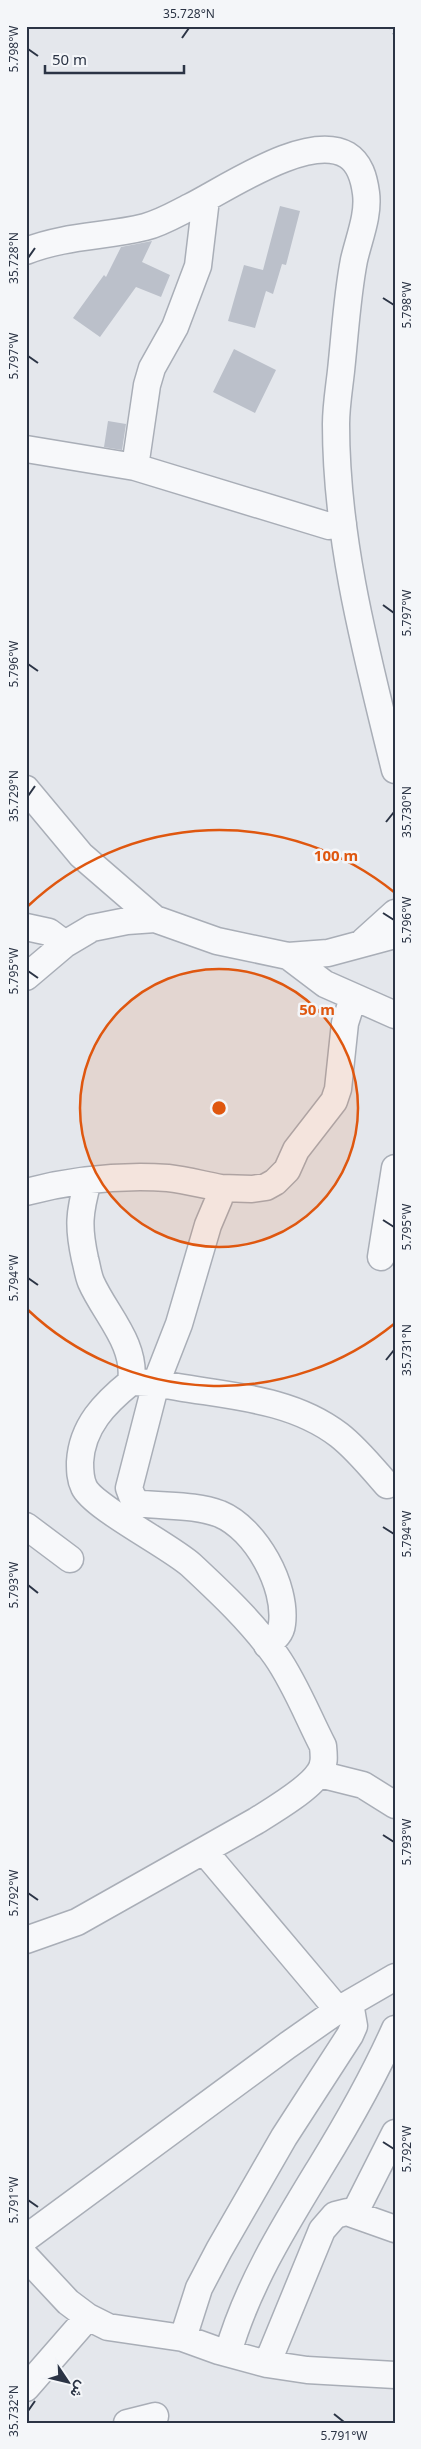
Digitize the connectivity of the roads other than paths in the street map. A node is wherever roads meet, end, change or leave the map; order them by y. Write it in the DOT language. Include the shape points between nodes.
graph roads {
  1 [pos="206,199"];
  2 [pos="26,251"];
  3 [pos="26,449"];
  4 [pos="135,467"];
  5 [pos="343,524"];
  6 [pos="395,770"];
  7 [pos="26,790"];
  8 [pos="395,912"];
  9 [pos="155,919"];
  10 [pos="26,927"];
  11 [pos="395,936"];
  12 [pos="65,944"];
  13 [pos="361,944"];
  14 [pos="288,956"];
  15 [pos="26,977"];
  16 [pos="353,998"];
  17 [pos="395,1015"];
  18 [pos="395,1168"];
  19 [pos="88,1181"];
  20 [pos="221,1188"];
  21 [pos="26,1192"];
  22 [pos="381,1257"];
  23 [pos="144,1383"];
  24 [pos="387,1485"];
  25 [pos="131,1493"];
  26 [pos="99,1502"];
  27 [pos="26,1526"];
  28 [pos="70,1559"];
  29 [pos="267,1645"];
  30 [pos="319,1774"];
  31 [pos="395,1805"];
  32 [pos="204,1851"];
  33 [pos="26,1940"];
  34 [pos="395,1977"];
  35 [pos="344,2007"];
  36 [pos="395,2029"];
  37 [pos="395,2133"];
  38 [pos="354,2214"];
  39 [pos="395,2229"];
  40 [pos="26,2238"];
  41 [pos="26,2257"];
  42 [pos="88,2316"];
  43 [pos="183,2338"];
  44 [pos="228,2353"];
  45 [pos="267,2364"];
  46 [pos="395,2375"];
  47 [pos="26,2388"];
  48 [pos="155,2416"];
  49 [pos="127,2423"];
  1 -- 2 [label="street" via="146,226 84,235"];
  1 -- 4 [label="street" via="198,266 175,327 152,368"];
  1 -- 5 [label="street" via="257,171 308,151 328,149 347,155 361,169 366,194 365,220 354,260 336,422"];
  3 -- 4 [label="street"];
  4 -- 5 [label="street" via="329,526"];
  5 -- 6 [label="street" via="362,634"];
  7 -- 9 [label="street" via="81,855"];
  8 -- 13 [label="street"];
  9 -- 12 [label="street" via="92,928"];
  9 -- 14 [label="street" via="225,943"];
  10 -- 12 [label="street" via="49,932"];
  11 -- 13 [label="street"];
  12 -- 15 [label="street"];
  13 -- 14 [label="street" via="328,953"];
  14 -- 16 [label="street" via="325,984"];
  16 -- 17 [label="street"];
  16 -- 20 [label="street" via="345,1023 334,1101 296,1150 288,1170 266,1187 252,1190"];
  18 -- 22 [label="street"];
  19 -- 20 [label="street" via="169,1178"];
  19 -- 21 [label="street" via="56,1184"];
  19 -- 23 [label="street" via="80,1206 79,1233 90,1281 128,1347 134,1368"];
  20 -- 23 [label="street" via="179,1324"];
  23 -- 24 [label="street" via="251,1399 302,1414 338,1434"];
  23 -- 25 [label="street" via="129,1488"];
  23 -- 26 [label="street" via="114,1396 95,1416 86,1433 80,1474 84,1489"];
  25 -- 26 [label="street"];
  25 -- 29 [label="street" via="137,1503 193,1506 221,1515 243,1530 263,1554 275,1576 281,1602 282,1625 279,1634"];
  26 -- 29 [label="street" via="189,1563"];
  27 -- 28 [label="street"];
  29 -- 30 [label="street" via="286,1673 323,1746 324,1760"];
  30 -- 31 [label="street" via="363,1785"];
  30 -- 32 [label="street" via="278,1807"];
  32 -- 33 [label="street" via="77,1922"];
  32 -- 35 [label="street"];
  34 -- 35 [label="street"];
  35 -- 40 [label="street" via="215,2097"];
  35 -- 43 [label="street" via="354,2026 350,2035 284,2137 219,2250 199,2288"];
  36 -- 44 [label="street" via="346,2124 290,2216 235,2328"];
  37 -- 38 [label="street"];
  38 -- 39 [label="street"];
  38 -- 45 [label="street" via="341,2212 335,2215 322,2230"];
  41 -- 42 [label="street" via="68,2302"];
  42 -- 43 [label="street" via="108,2327"];
  42 -- 47 [label="street"];
  43 -- 44 [label="street"];
  44 -- 45 [label="street"];
  45 -- 46 [label="street" via="307,2370"];
  48 -- 49 [label="street"];
}
